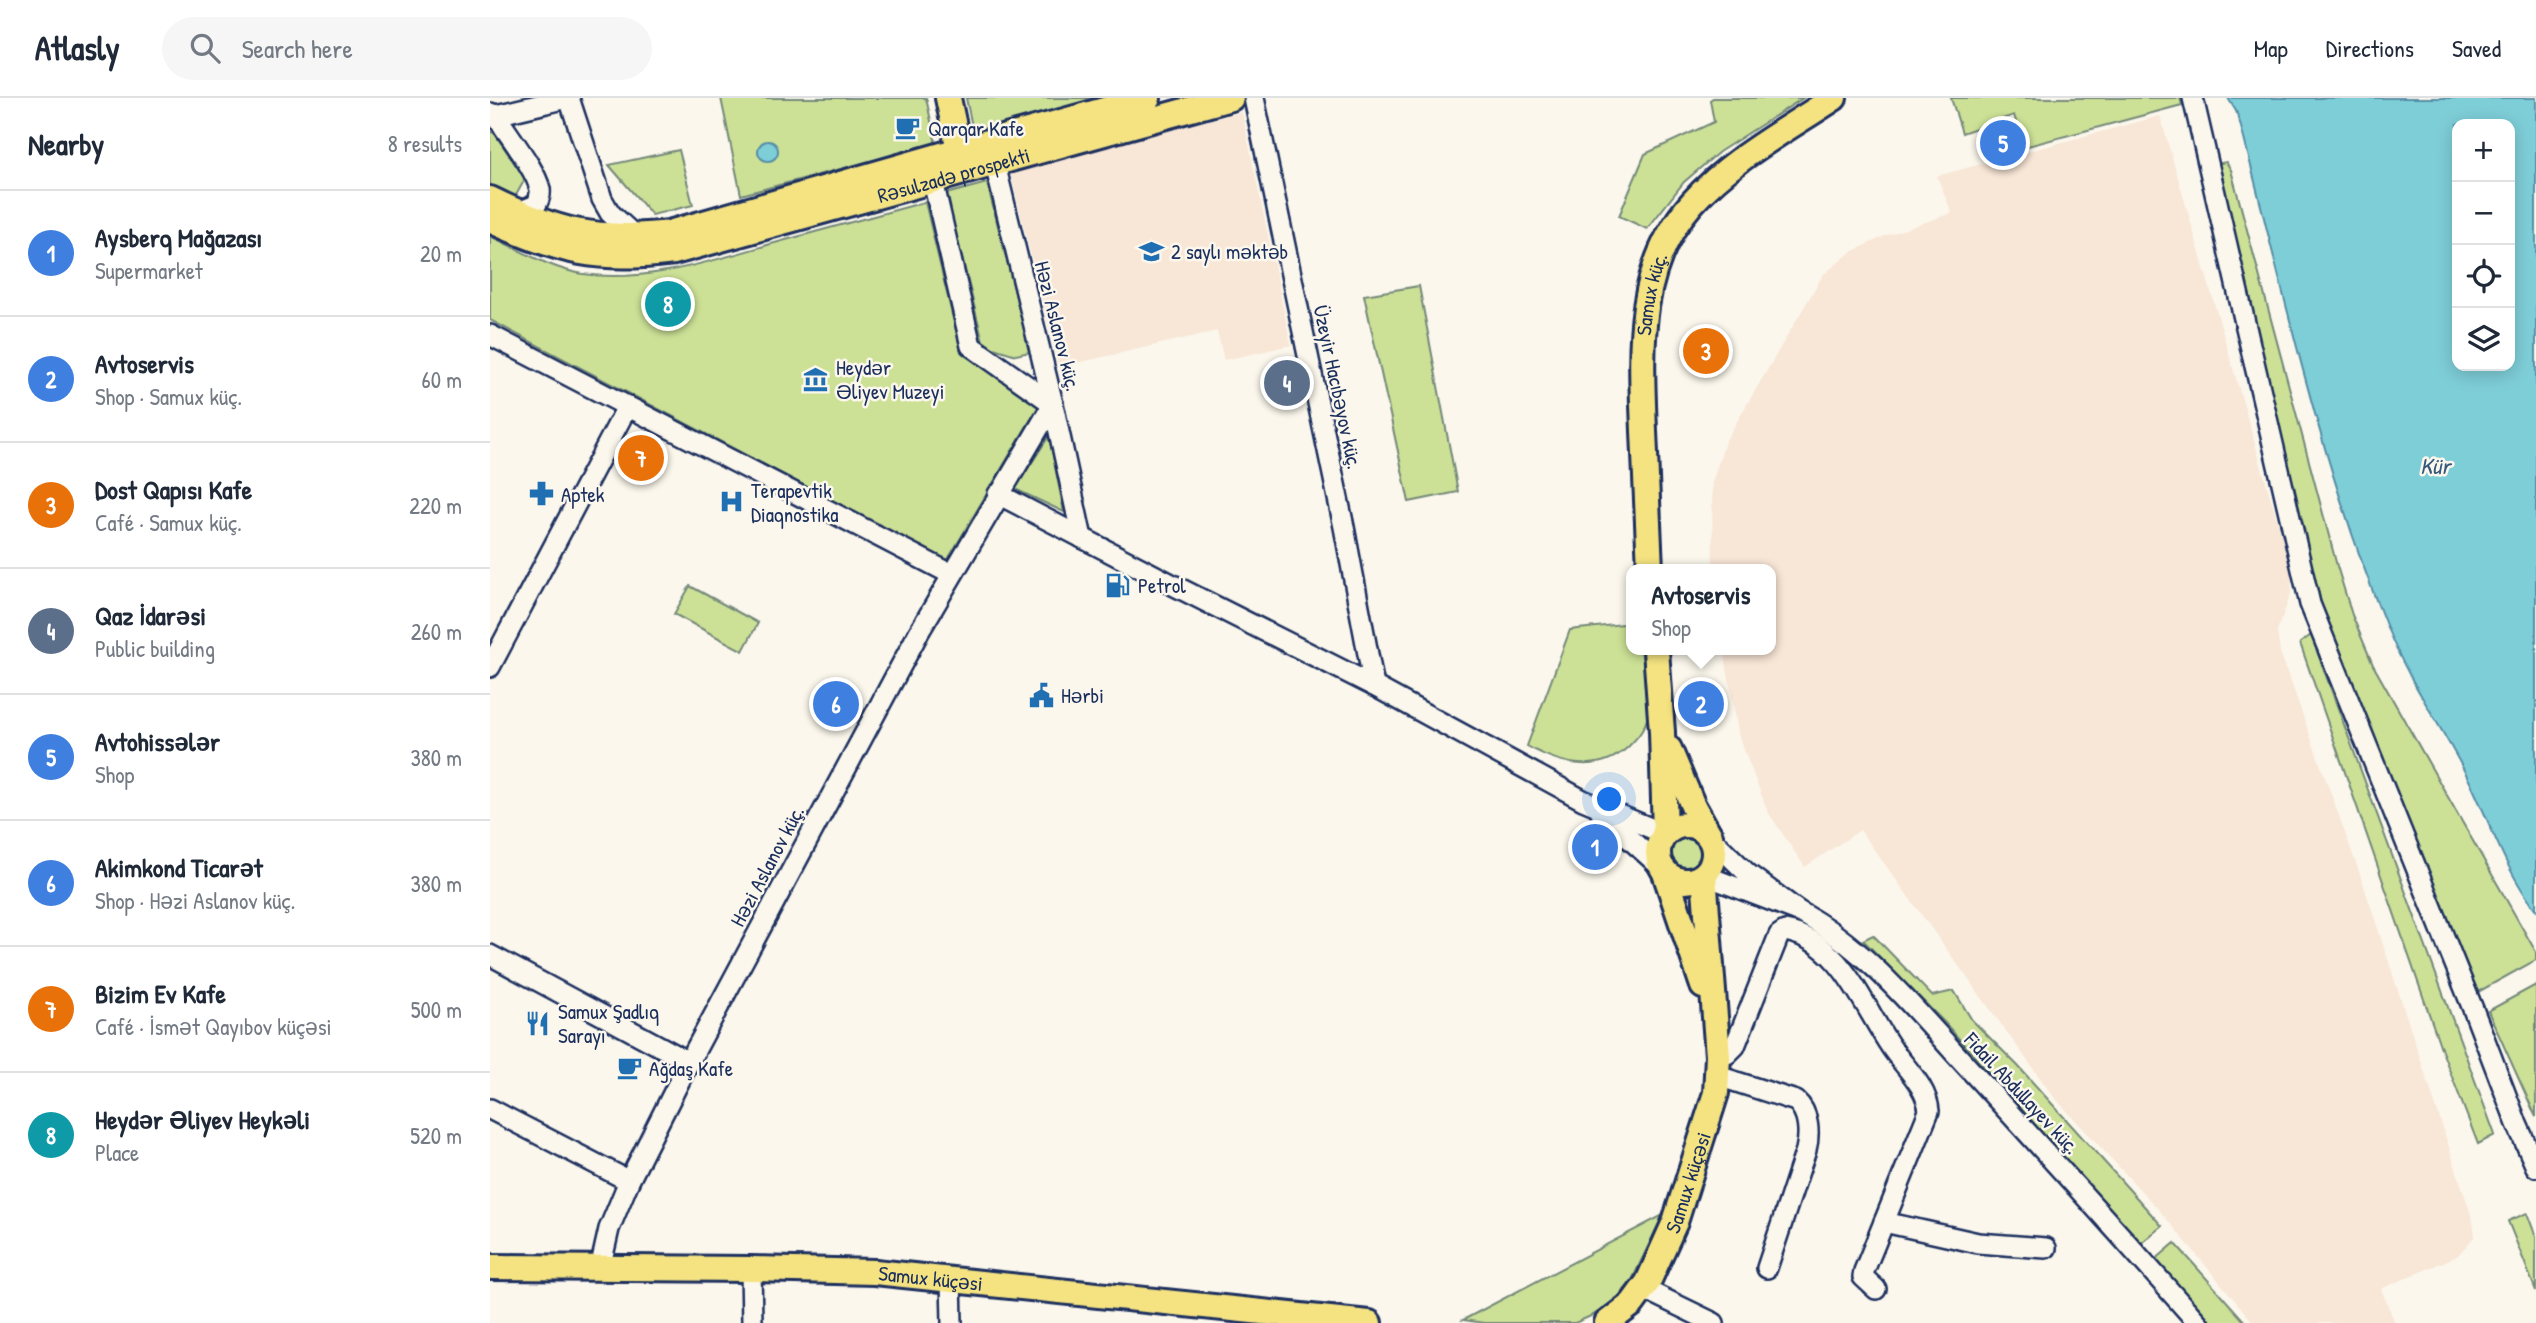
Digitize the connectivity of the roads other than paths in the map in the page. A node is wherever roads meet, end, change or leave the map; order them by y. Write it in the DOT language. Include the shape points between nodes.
graph roads {
  1 [pos="568,98"];
  2 [pos="948,98"];
  3 [pos="1148,98"];
  4 [pos="1231,98"];
  5 [pos="1254,98"];
  6 [pos="1834,98"];
  7 [pos="2193,98"];
  8 [pos="493,114"];
  9 [pos="959,150"];
  10 [pos="995,164"];
  11 [pos="933,181"];
  12 [pos="490,198"];
  13 [pos="518,212"];
  14 [pos="490,220"];
  15 [pos="636,237"];
  16 [pos="672,243"];
  17 [pos="490,335"];
  18 [pos="1053,404"];
  19 [pos="627,407"];
  20 [pos="999,494"];
  21 [pos="1082,538"];
  22 [pos="1650,564"];
  23 [pos="951,574"];
  24 [pos="1656,655"];
  25 [pos="490,667"];
  26 [pos="1374,686"];
  27 [pos="1662,732"];
  28 [pos="1583,800"];
  29 [pos="1665,834"];
  30 [pos="1710,837"];
  31 [pos="1664,870"];
  32 [pos="1704,875"];
  33 [pos="1798,911"];
  34 [pos="490,955"];
  35 [pos="1715,1020"];
  36 [pos="689,1062"];
  37 [pos="1718,1066"];
  38 [pos="490,1109"];
  39 [pos="2536,1167"];
  40 [pos="629,1181"];
  41 [pos="1884,1222"];
  42 [pos="2046,1248"];
  43 [pos="490,1267"];
  44 [pos="1767,1268"];
  45 [pos="600,1269"];
  46 [pos="751,1269"];
  47 [pos="951,1278"];
  48 [pos="1644,1289"];
  49 [pos="1876,1289"];
  50 [pos="1333,1321"];
  51 [pos="752,1323"];
  52 [pos="952,1323"];
  53 [pos="1369,1323"];
  54 [pos="1607,1323"];
  55 [pos="1714,1323"];
  56 [pos="2198,1323"];
  1 -- 8 [label="street"];
  1 -- 15 [label="street" via="601,199"];
  2 -- 9 [label="main road"];
  3 -- 9 [label="main road, Rəsulzadə prospekti"];
  4 -- 10 [label="main road, Rəsulzadə prospekti"];
  5 -- 26 [label="street, Üzeyir Hacıbəyov küç."];
  6 -- 22 [label="main road, Samux küç." via="1713,183 1680,219 1651,276 1642,333"];
  7 -- 39 [label="street" via="2310,604"];
  8 -- 13 [label="street" via="540,190 536,205"];
  9 -- 10 [label="street"];
  9 -- 11 [label="street"];
  9 -- 16 [label="main road, Rəsulzadə prospekti"];
  10 -- 11 [label="main road, Rəsulzadə prospekti"];
  10 -- 18 [label="street, Həzi Aslanov küç."];
  11 -- 16 [label="main road, Rəsulzadə prospekti"];
  11 -- 18 [label="street" via="971,346"];
  12 -- 13 [label="main road"];
  13 -- 15 [label="main road" via="581,234"];
  14 -- 16 [label="main road" via="582,254 638,257"];
  15 -- 16 [label="main road"];
  17 -- 19 [label="street"];
  18 -- 20 [label="street, Həzi Aslanov küç."];
  18 -- 21 [label="street, Həzi Aslanov küç."];
  19 -- 23 [label="street"];
  19 -- 25 [label="street"];
  20 -- 21 [label="street"];
  20 -- 23 [label="street, Həzi Aslanov küç."];
  21 -- 26 [label="street"];
  23 -- 36 [label="street, Həzi Aslanov küç."];
  24 -- 27 [label="main road"];
  26 -- 28 [label="street"];
  27 -- 29 [label="main road"];
  27 -- 30 [label="main road"];
  28 -- 29 [label="street"];
  28 -- 31 [label="street"];
  29 -- 30 [label="main road" via="1689,824"];
  29 -- 31 [label="main road" via="1658,856"];
  30 -- 32 [label="main road" via="1715,853"];
  30 -- 33 [label="street" via="1748,874"];
  31 -- 32 [label="main road" via="1678,880"];
  31 -- 35 [label="main road"];
  32 -- 33 [label="street"];
  32 -- 35 [label="main road"];
  33 -- 56 [label="street, Fidail Abdullayev küç." via="1877,969"];
  34 -- 36 [label="street"];
  35 -- 37 [label="main road, Samux küçəsi"];
  36 -- 40 [label="street, Həzi Aslanov küç."];
  37 -- 41 [label="street" via="1735,1046 1779,934 1796,933 1843,968 1928,1098 1929,1111"];
  37 -- 44 [label="street" via="1802,1107 1809,1137"];
  37 -- 48 [label="main road, Samux küçəsi" via="1713,1105 1675,1222"];
  38 -- 40 [label="street"];
  40 -- 45 [label="street, Həzi Aslanov küç." via="609,1229"];
  41 -- 42 [label="street" via="1978,1243"];
  41 -- 49 [label="street" via="1863,1277"];
  43 -- 45 [label="main road, Samux küçəsi"];
  45 -- 46 [label="main road, Samux küçəsi"];
  46 -- 47 [label="main road, Samux küçəsi"];
  46 -- 51 [label="street"];
  47 -- 50 [label="main road, Samux küçəsi"];
  47 -- 52 [label="street"];
  48 -- 54 [label="main road, Samux küçəsi"];
  48 -- 55 [label="street"];
  50 -- 53 [label="main road, Samux küçəsi"];
}
